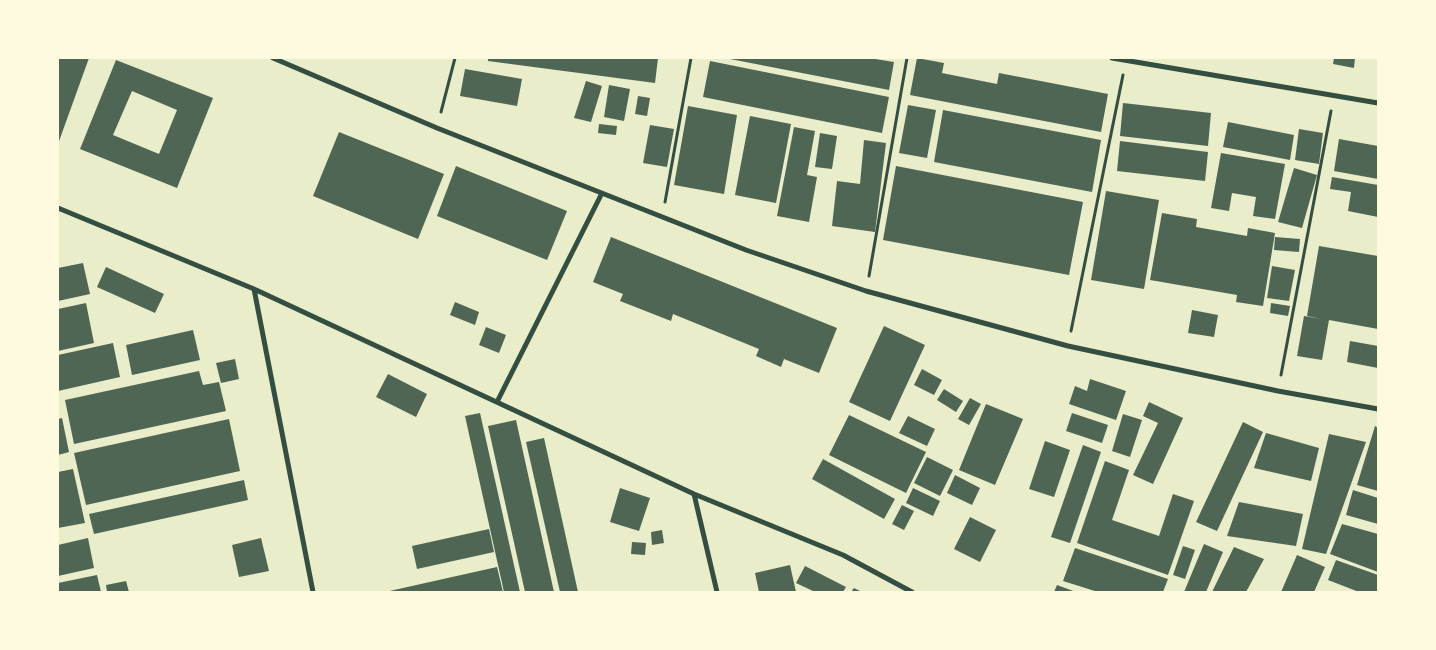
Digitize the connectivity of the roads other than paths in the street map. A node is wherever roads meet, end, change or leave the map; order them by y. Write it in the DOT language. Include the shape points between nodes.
graph roads {
  1 [pos="273,58"];
  2 [pos="1112,58"];
  3 [pos="1378,103"];
  4 [pos="602,193"];
  5 [pos="58,208"];
  6 [pos="254,289"];
  7 [pos="497,402"];
  8 [pos="1378,409"];
  9 [pos="694,494"];
  10 [pos="313,592"];
  11 [pos="717,592"];
  12 [pos="912,592"];
  1 -- 4 [label="street" via="437,128"];
  2 -- 3 [label="street"];
  4 -- 7 [label="street"];
  4 -- 8 [label="street" via="746,250 866,291 1068,346"];
  5 -- 6 [label="street"];
  6 -- 7 [label="street"];
  6 -- 10 [label="street"];
  7 -- 9 [label="street"];
  9 -- 11 [label="street"];
  9 -- 12 [label="street" via="843,555"];
}
